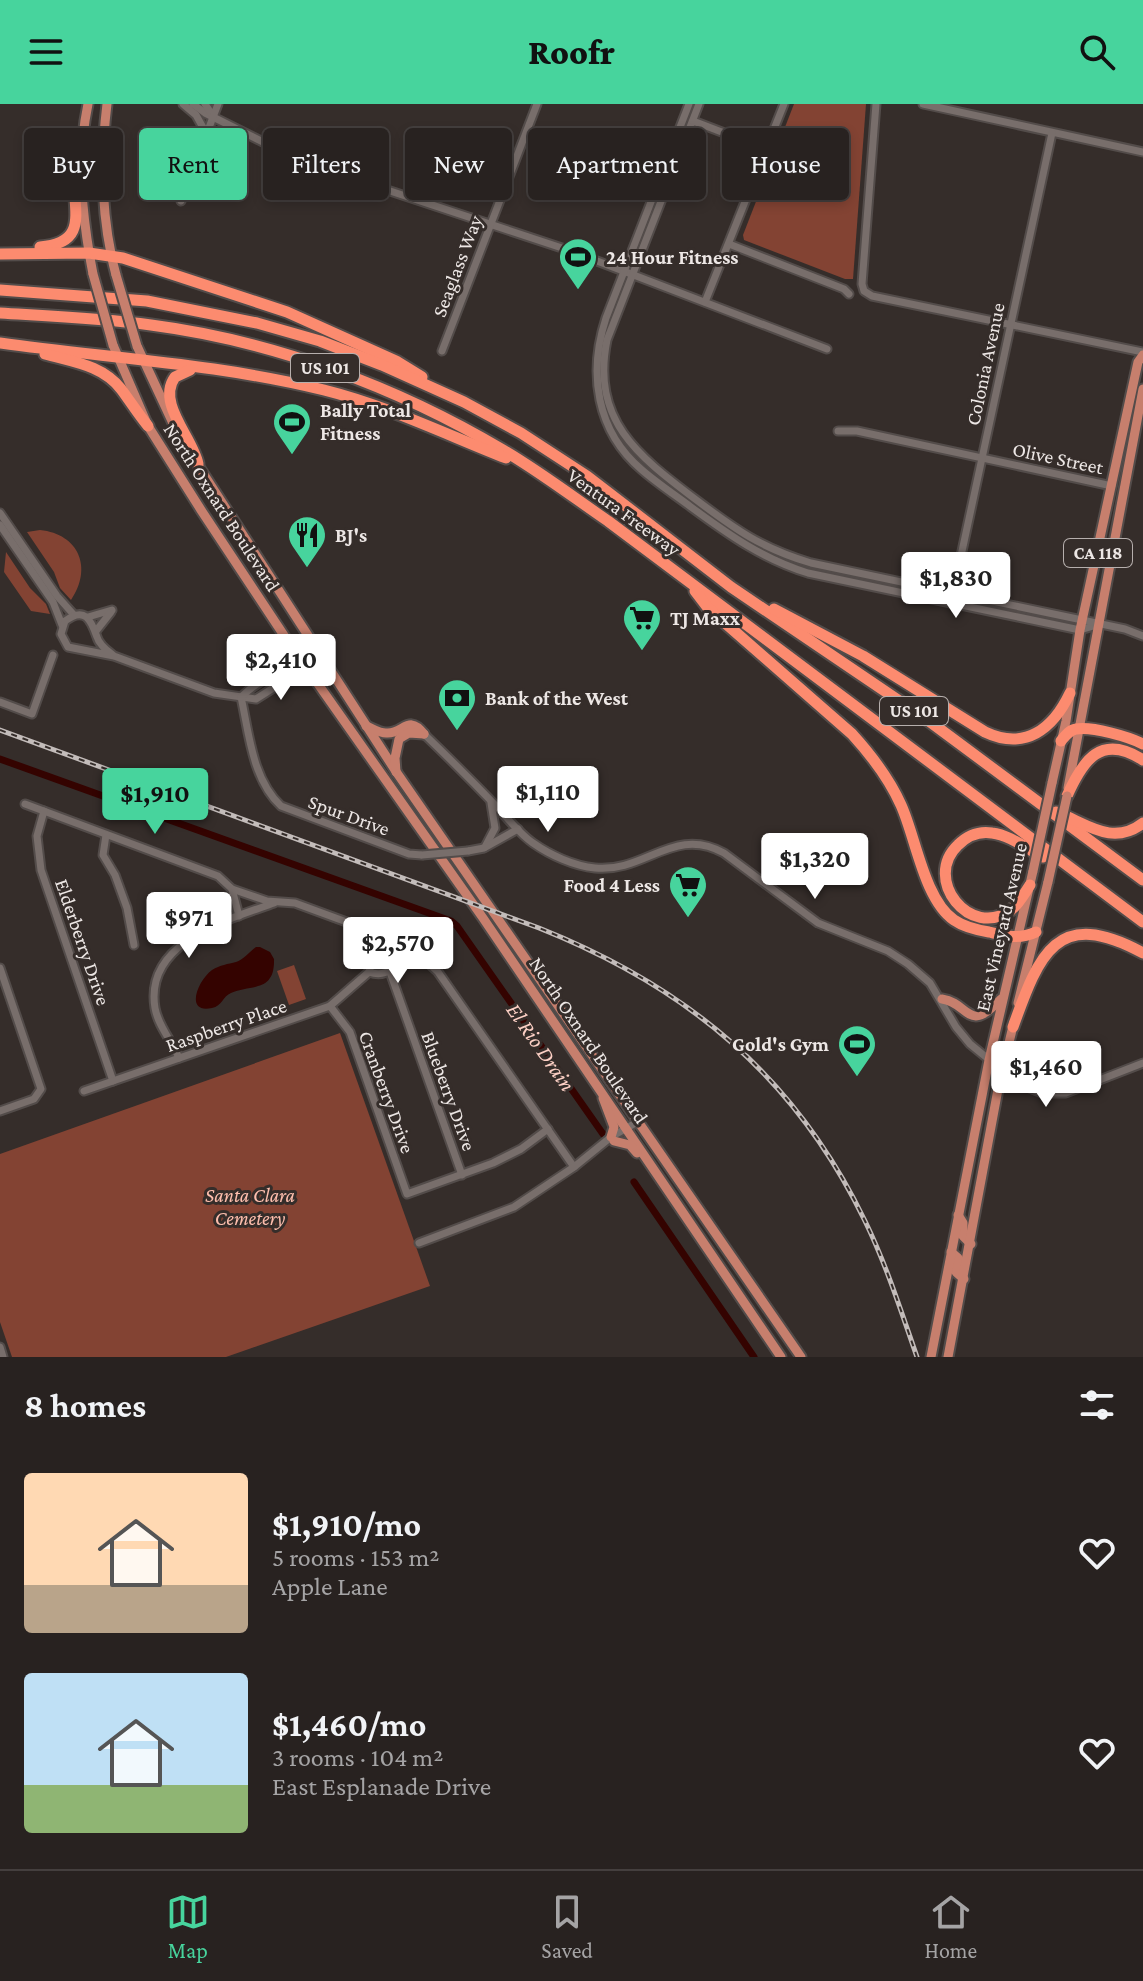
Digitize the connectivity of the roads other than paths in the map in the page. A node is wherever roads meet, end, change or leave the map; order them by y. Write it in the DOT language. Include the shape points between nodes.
graph roads {
  1 [pos="88,104"];
  2 [pos="107,104"];
  3 [pos="183,104"];
  4 [pos="193,104"];
  5 [pos="205,104"];
  6 [pos="218,104"];
  7 [pos="537,104"];
  8 [pos="689,104"];
  9 [pos="699,104"];
  10 [pos="784,104"];
  11 [pos="876,104"];
  12 [pos="923,104"];
  13 [pos="213,116"];
  14 [pos="693,121"];
  15 [pos="83,128"];
  16 [pos="203,128"];
  17 [pos="208,128"];
  18 [pos="774,128"];
  19 [pos="722,132"];
  20 [pos="1052,133"];
  21 [pos="1143,152"];
  22 [pos="75,200"];
  23 [pos="82,200"];
  24 [pos="746,200"];
  25 [pos="491,223"];
  26 [pos="729,244"];
  27 [pos="0,252"];
  28 [pos="89,253"];
  29 [pos="112,255"];
  30 [pos="629,272"];
  31 [pos="0,290"];
  32 [pos="849,294"];
  33 [pos="705,302"];
  34 [pos="0,313"];
  35 [pos="1009,325"];
  36 [pos="0,343"];
  37 [pos="30,348"];
  38 [pos="827,349"];
  39 [pos="442,351"];
  40 [pos="1143,354"];
  41 [pos="119,359"];
  42 [pos="143,361"];
  43 [pos="202,369"];
  44 [pos="1143,389"];
  45 [pos="464,402"];
  46 [pos="148,426"];
  47 [pos="838,431"];
  48 [pos="981,458"];
  49 [pos="198,464"];
  50 [pos="533,468"];
  51 [pos="1112,486"];
  52 [pos="0,513"];
  53 [pos="3,527"];
  54 [pos="1114,537"];
  55 [pos="688,580"];
  56 [pos="731,587"];
  57 [pos="953,592"];
  58 [pos="952,603"];
  59 [pos="74,615"];
  60 [pos="86,617"];
  61 [pos="1083,619"];
  62 [pos="1097,625"];
  63 [pos="62,626"];
  64 [pos="1080,630"];
  65 [pos="96,634"];
  66 [pos="1143,636"];
  67 [pos="85,649"];
  68 [pos="315,650"];
  69 [pos="53,655"];
  70 [pos="114,656"];
  71 [pos="302,662"];
  72 [pos="1070,693"];
  73 [pos="241,697"];
  74 [pos="0,702"];
  75 [pos="366,726"];
  76 [pos="1079,728"];
  77 [pos="424,734"];
  78 [pos="1061,741"];
  79 [pos="1143,744"];
  80 [pos="1143,760"];
  81 [pos="397,773"];
  82 [pos="1067,796"];
  83 [pos="490,800"];
  84 [pos="25,804"];
  85 [pos="1041,806"];
  86 [pos="44,811"];
  87 [pos="1143,823"];
  88 [pos="518,829"];
  89 [pos="106,835"];
  90 [pos="484,848"];
  91 [pos="1062,864"];
  92 [pos="1143,880"];
  93 [pos="1030,885"];
  94 [pos="232,889"];
  95 [pos="277,901"];
  96 [pos="239,916"];
  97 [pos="1143,922"];
  98 [pos="1036,932"];
  99 [pos="381,936"];
  100 [pos="1018,938"];
  101 [pos="134,945"];
  102 [pos="411,949"];
  103 [pos="1143,953"];
  104 [pos="0,968"];
  105 [pos="369,972"];
  106 [pos="390,972"];
  107 [pos="1003,997"];
  108 [pos="942,999"];
  109 [pos="330,1006"];
  110 [pos="1013,1027"];
  111 [pos="179,1058"];
  112 [pos="989,1060"];
  113 [pos="1143,1063"];
  114 [pos="1002,1072"];
  115 [pos="113,1081"];
  116 [pos="1080,1086"];
  117 [pos="84,1091"];
  118 [pos="602,1091"];
  119 [pos="0,1111"];
  120 [pos="639,1121"];
  121 [pos="548,1129"];
  122 [pos="628,1129"];
  123 [pos="612,1139"];
  124 [pos="574,1167"];
  125 [pos="462,1175"];
  126 [pos="674,1199"];
  127 [pos="958,1215"];
  128 [pos="419,1243"];
  129 [pos="971,1244"];
  130 [pos="951,1252"];
  131 [pos="964,1279"];
  132 [pos="0,1347"];
  133 [pos="3,1357"];
  134 [pos="781,1357"];
  135 [pos="801,1357"];
  136 [pos="931,1357"];
  137 [pos="948,1357"];
  1 -- 15 [label="main road, North Oxnard Boulevard"];
  2 -- 29 [label="main road, North Oxnard Boulevard" via="103,179"];
  3 -- 16 [label="street"];
  4 -- 13 [label="street"];
  5 -- 13 [label="street"];
  6 -- 13 [label="street"];
  7 -- 25 [label="street, Seaglass Way"];
  8 -- 30 [label="street"];
  9 -- 14 [label="street"];
  10 -- 18 [label="street"];
  11 -- 35 [label="street" via="864,291"];
  12 -- 20 [label="street"];
  13 -- 17 [label="street"];
  13 -- 25 [label="street" via="281,151 351,178"];
  14 -- 19 [label="street"];
  14 -- 30 [label="street"];
  20 -- 21 [label="street"];
  20 -- 35 [label="street, Colonia Avenue"];
  22 -- 27 [label="highway" via="69,238 54,246"];
  23 -- 28 [label="main road, North Oxnard Boulevard"];
  24 -- 26 [label="street"];
  25 -- 30 [label="street"];
  25 -- 39 [label="street, Seaglass Way"];
  26 -- 32 [label="street"];
  26 -- 33 [label="street"];
  27 -- 28 [label="highway"];
  28 -- 29 [label="highway"];
  28 -- 41 [label="main road, North Oxnard Boulevard, bridge"];
  29 -- 42 [label="main road, North Oxnard Boulevard, bridge"];
  29 -- 45 [label="highway" via="328,329"];
  30 -- 33 [label="street"];
  30 -- 57 [label="street" via="607,340 604,371 614,418 636,452 731,526 779,553"];
  30 -- 58 [label="street" via="601,332 596,376 606,422 625,454 726,533 781,564"];
  31 -- 45 [label="highway, Ventura Freeway / US 101" via="147,301 257,323 320,341"];
  33 -- 38 [label="street"];
  34 -- 50 [label="highway, Ventura Freeway / US 101" via="153,325 262,348 409,401"];
  35 -- 40 [label="street"];
  35 -- 48 [label="street, Colonia Avenue"];
  36 -- 37 [label="highway"];
  37 -- 41 [label="highway"];
  37 -- 46 [label="highway" via="108,376"];
  40 -- 51 [label="main road, CA 118"];
  41 -- 42 [label="highway"];
  41 -- 46 [label="main road, North Oxnard Boulevard"];
  42 -- 43 [label="highway"];
  42 -- 49 [label="main road, North Oxnard Boulevard"];
  43 -- 49 [label="highway" via="181,372 169,392"];
  43 -- 50 [label="highway" via="266,377 363,401"];
  44 -- 54 [label="main road, CA 118"];
  45 -- 56 [label="highway, Ventura Freeway / US 101" via="587,476"];
  46 -- 71 [label="main road, North Oxnard Boulevard"];
  47 -- 48 [label="street, Olive Street"];
  48 -- 51 [label="street, Olive Street"];
  48 -- 57 [label="street, Colonia Avenue"];
  49 -- 68 [label="main road, North Oxnard Boulevard"];
  50 -- 55 [label="highway, Ventura Freeway / US 101"];
  51 -- 54 [label="main road"];
  51 -- 61 [label="main road, CA 118"];
  52 -- 53 [label="street"];
  53 -- 59 [label="street"];
  53 -- 63 [label="street" via="53,602"];
  54 -- 62 [label="main road, CA 118"];
  55 -- 91 [label="highway, Ventura Freeway / US 101"];
  55 -- 100 [label="highway" via="708,608 869,753 899,801 944,911 960,924"];
  56 -- 72 [label="highway" via="863,656 992,735 1018,738 1039,732 1056,718"];
  56 -- 85 [label="highway, Ventura Freeway / US 101" via="929,721"];
  57 -- 58 [label="street, Colonia Avenue"];
  57 -- 61 [label="street"];
  58 -- 64 [label="street"];
  59 -- 60 [label="street"];
  59 -- 63 [label="street"];
  60 -- 65 [label="street"];
  60 -- 65 [label="street" via="112,610"];
  61 -- 62 [label="street"];
  61 -- 64 [label="main road, CA 118"];
  62 -- 64 [label="street"];
  62 -- 66 [label="street"];
  62 -- 76 [label="main road, CA 118"];
  63 -- 67 [label="street" via="66,645"];
  64 -- 72 [label="main road, CA 118"];
  65 -- 67 [label="street"];
  65 -- 70 [label="street"];
  67 -- 70 [label="street"];
  68 -- 71 [label="street"];
  68 -- 75 [label="main road, North Oxnard Boulevard"];
  69 -- 74 [label="street" via="32,714"];
  70 -- 73 [label="street" via="214,693"];
  71 -- 73 [label="street" via="283,668"];
  71 -- 118 [label="main road, North Oxnard Boulevard"];
  72 -- 78 [label="main road, CA 118"];
  73 -- 90 [label="street, Spur Drive, bridge" via="260,777 281,806 409,854"];
  75 -- 77 [label="main road" via="387,734 412,725"];
  75 -- 81 [label="main road, North Oxnard Boulevard"];
  76 -- 78 [label="highway"];
  76 -- 79 [label="highway"];
  76 -- 82 [label="main road, East Vineyard Avenue / CA 118"];
  77 -- 81 [label="main road" via="399,739"];
  77 -- 83 [label="street"];
  78 -- 93 [label="main road, East Vineyard Avenue / CA 118, bridge"];
  80 -- 82 [label="highway" via="1124,750 1102,751 1080,767"];
  81 -- 120 [label="main road, North Oxnard Boulevard"];
  82 -- 98 [label="main road, East Vineyard Avenue / CA 118, bridge"];
  83 -- 88 [label="street"];
  83 -- 90 [label="street" via="495,828"];
  84 -- 86 [label="street"];
  85 -- 87 [label="highway" via="1101,833 1134,831"];
  85 -- 92 [label="highway, Ventura Freeway / US 101"];
  86 -- 89 [label="street"];
  86 -- 115 [label="street, Elderberry Drive" via="38,857"];
  88 -- 90 [label="street, Spur Drive"];
  88 -- 108 [label="street" via="544,850 594,868 621,866 682,843 708,845 818,923 899,957"];
  89 -- 94 [label="street" via="218,876"];
  89 -- 101 [label="street" via="103,855 124,900"];
  91 -- 93 [label="highway" via="986,833 963,840 946,864 951,898 979,917 1007,912"];
  91 -- 97 [label="highway, Ventura Freeway / US 101"];
  93 -- 100 [label="main road, East Vineyard Avenue"];
  94 -- 95 [label="street"];
  94 -- 96 [label="street"];
  95 -- 96 [label="street"];
  95 -- 99 [label="street"];
  96 -- 111 [label="street" via="191,936 160,971 155,1008"];
  98 -- 100 [label="highway"];
  98 -- 110 [label="main road, East Vineyard Avenue"];
  99 -- 102 [label="street"];
  99 -- 105 [label="street"];
  100 -- 107 [label="main road, East Vineyard Avenue"];
  102 -- 106 [label="street"];
  102 -- 121 [label="street" via="438,972"];
  103 -- 110 [label="highway" via="1102,935 1059,943 1032,975"];
  104 -- 119 [label="street" via="41,1089 34,1099"];
  105 -- 106 [label="street"];
  105 -- 109 [label="street, Raspberry Place"];
  106 -- 125 [label="street, Blueberry Drive"];
  107 -- 108 [label="main road" via="979,1015"];
  107 -- 112 [label="main road, East Vineyard Avenue"];
  108 -- 112 [label="street" via="956,1027"];
  109 -- 111 [label="street, Raspberry Place"];
  109 -- 125 [label="street, Cranberry Drive" via="350,1032 407,1194"];
  110 -- 114 [label="main road, East Vineyard Avenue"];
  111 -- 115 [label="street, Raspberry Place"];
  112 -- 114 [label="street"];
  112 -- 127 [label="main road, East Vineyard Avenue"];
  113 -- 116 [label="street"];
  114 -- 116 [label="street" via="1015,1070"];
  114 -- 116 [label="street" via="1042,1093 1066,1093"];
  114 -- 129 [label="main road, East Vineyard Avenue"];
  115 -- 117 [label="street, Raspberry Place"];
  118 -- 122 [label="main road, North Oxnard Boulevard"];
  118 -- 123 [label="main road" via="614,1127"];
  120 -- 122 [label="street"];
  120 -- 135 [label="main road, North Oxnard Boulevard"];
  121 -- 124 [label="street"];
  121 -- 125 [label="street" via="506,1157"];
  122 -- 123 [label="street"];
  122 -- 126 [label="main road, North Oxnard Boulevard"];
  123 -- 124 [label="street"];
  123 -- 126 [label="main road" via="630,1145"];
  124 -- 128 [label="street" via="514,1207"];
  126 -- 134 [label="main road, North Oxnard Boulevard"];
  127 -- 129 [label="main road" via="963,1236"];
  127 -- 130 [label="main road, East Vineyard Avenue"];
  129 -- 131 [label="main road, East Vineyard Avenue"];
  130 -- 131 [label="main road" via="958,1258 956,1272"];
  130 -- 136 [label="main road, East Vineyard Avenue"];
  131 -- 137 [label="main road, East Vineyard Avenue"];
  132 -- 133 [label="street"];
}
